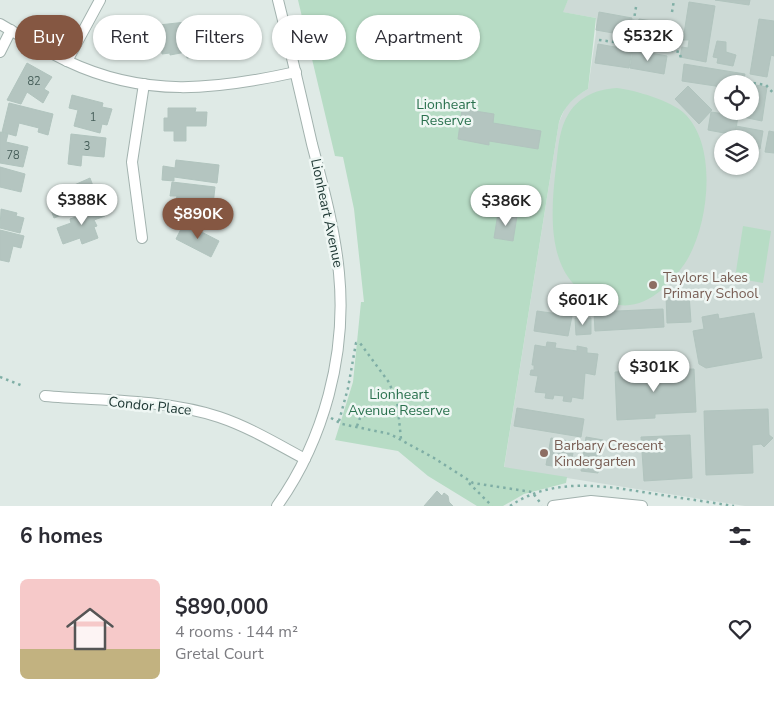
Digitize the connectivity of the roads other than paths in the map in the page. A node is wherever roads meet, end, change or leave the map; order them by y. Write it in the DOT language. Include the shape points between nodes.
graph roads {
  1 [pos="100,0"];
  2 [pos="278,0"];
  3 [pos="0,24"];
  4 [pos="11,30"];
  5 [pos="0,52"];
  6 [pos="67,61"];
  7 [pos="296,72"];
  8 [pos="144,84"];
  9 [pos="142,238"];
  10 [pos="45,396"];
  11 [pos="305,459"];
  12 [pos="277,506"];
  13 [pos="553,506"];
  14 [pos="642,506"];
  1 -- 6 [label="street"];
  2 -- 7 [label="street, Lionheart Avenue"];
  3 -- 4 [label="street"];
  4 -- 5 [label="street"];
  4 -- 6 [label="street"];
  6 -- 8 [label="street" via="106,76"];
  7 -- 8 [label="street" via="220,87"];
  7 -- 11 [label="street, Lionheart Avenue" via="335,240 340,280 338,355 322,416"];
  8 -- 9 [label="street" via="132,162"];
  10 -- 11 [label="street, Condor Place" via="175,407 198,412 238,424"];
  11 -- 12 [label="street, Lionheart Avenue"];
  13 -- 14 [label="street" via="590,501"];
}
